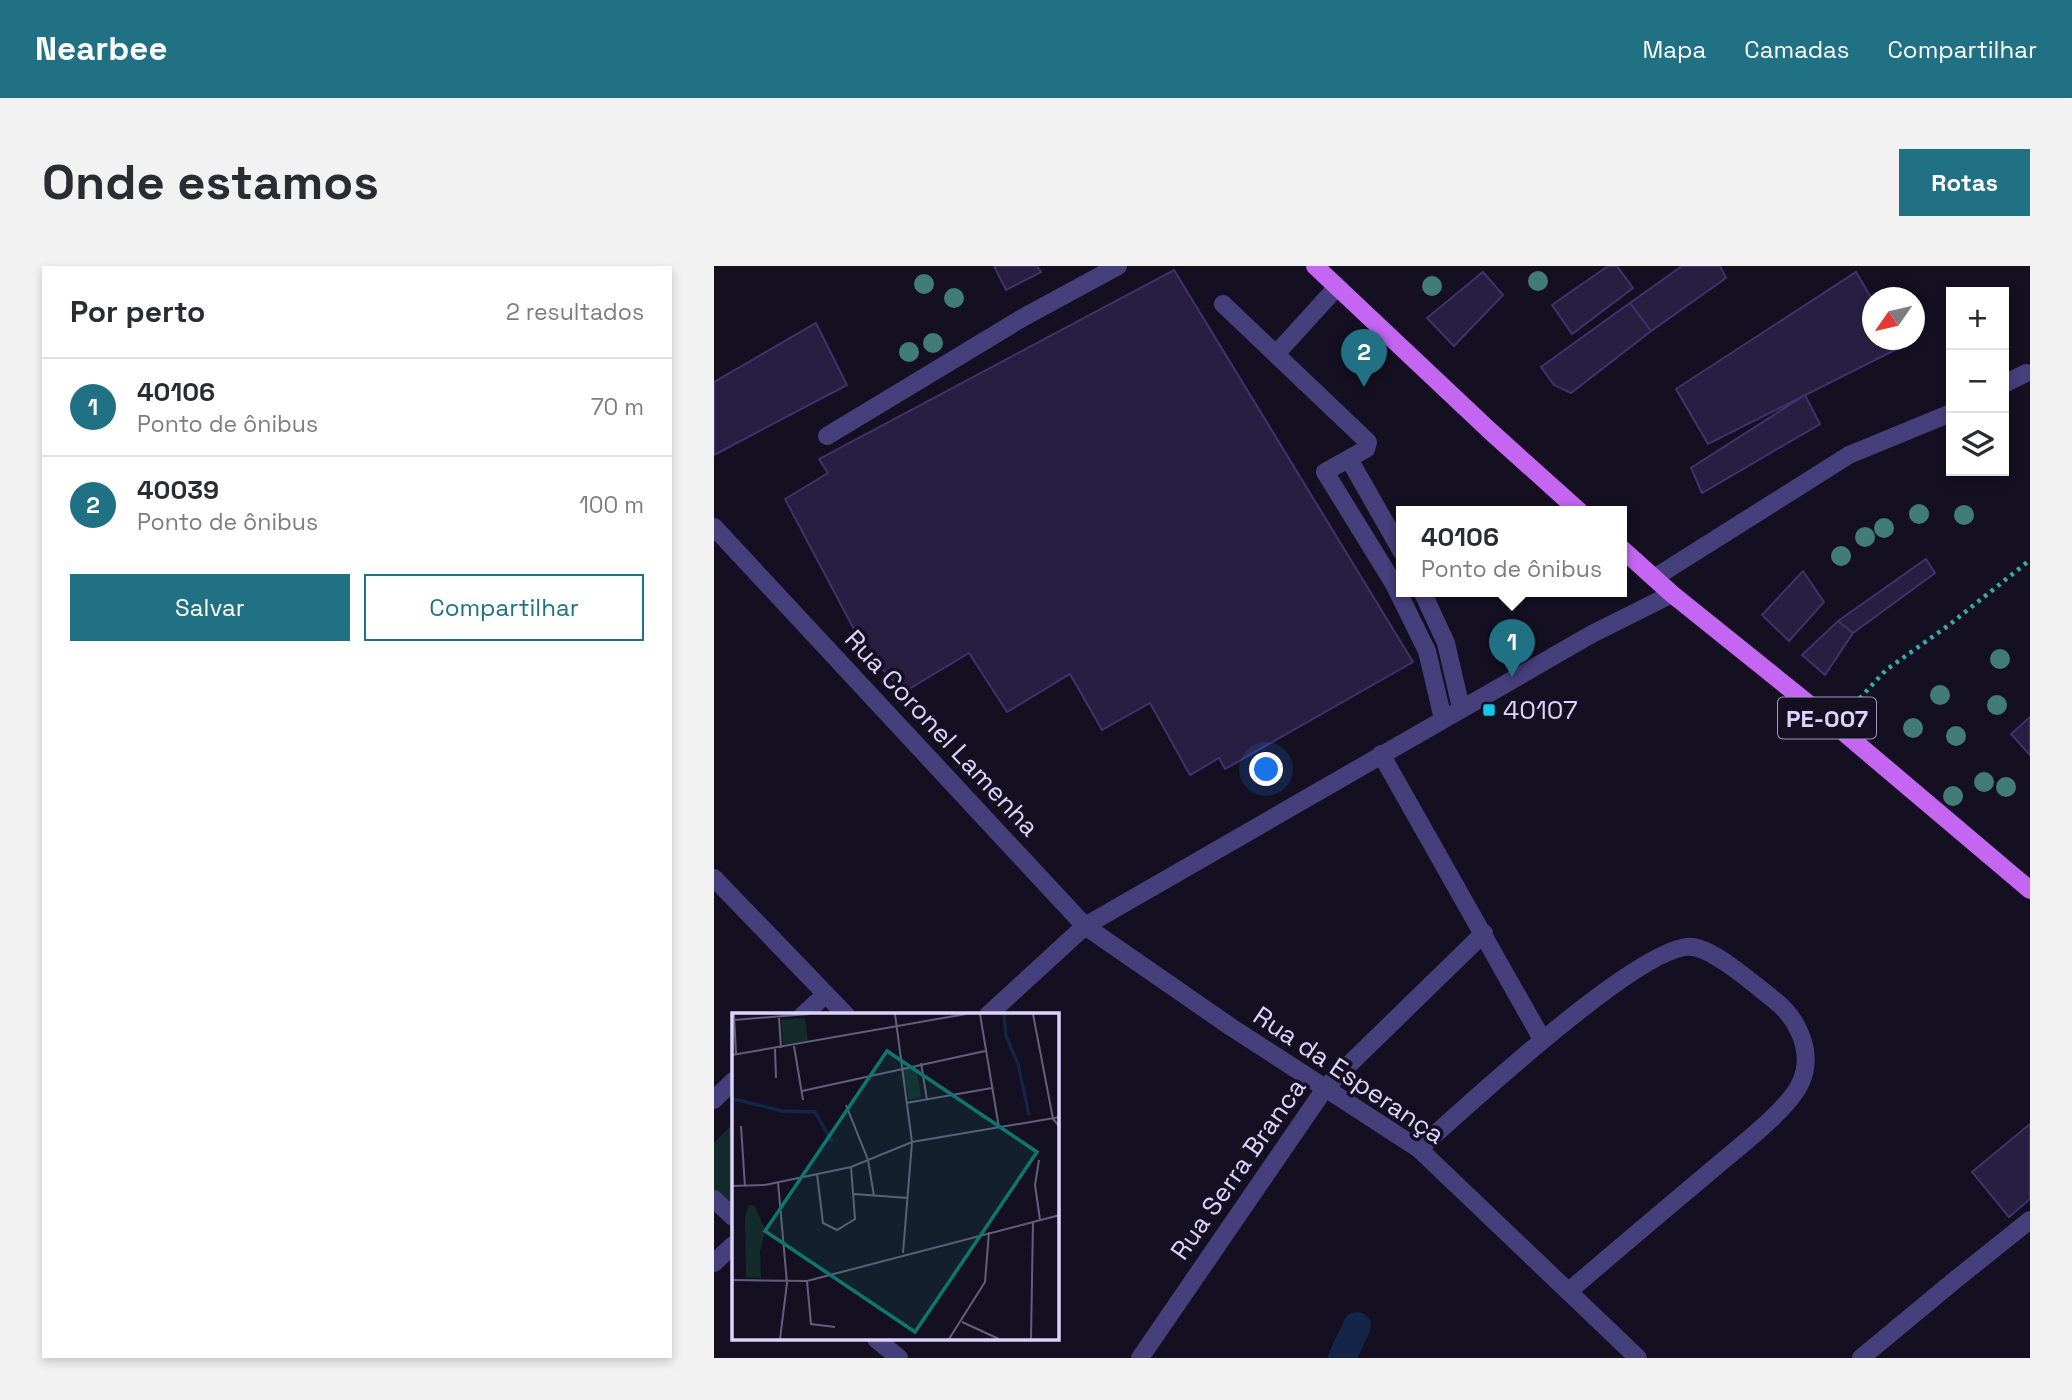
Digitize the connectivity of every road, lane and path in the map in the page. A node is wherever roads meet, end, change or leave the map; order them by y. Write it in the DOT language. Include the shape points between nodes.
graph roads {
  1 [pos="1118,266"];
  2 [pos="1315,266"];
  3 [pos="1337,287"];
  4 [pos="1223,304"];
  5 [pos="1276,354"];
  6 [pos="2026,373"];
  7 [pos="2009,382"];
  8 [pos="1946,415"];
  9 [pos="827,436"];
  10 [pos="1349,460"];
  11 [pos="1573,506"];
  12 [pos="1381,517"];
  13 [pos="1360,529"];
  14 [pos="717,536"];
  15 [pos="1396,542"];
  16 [pos="1627,554"];
  17 [pos="2030,560"];
  18 [pos="1654,578"];
  19 [pos="1396,579"];
  20 [pos="1672,594"];
  21 [pos="1404,597"];
  22 [pos="1425,597"];
  23 [pos="1446,643"];
  24 [pos="1427,651"];
  25 [pos="1461,708"];
  26 [pos="1443,719"];
  27 [pos="1836,725"];
  28 [pos="1381,754"];
  29 [pos="714,878"];
  30 [pos="2030,890"];
  31 [pos="1085,926"];
  32 [pos="1484,933"];
  33 [pos="1141,964"];
  34 [pos="826,994"];
  35 [pos="805,1013"];
  36 [pos="844,1013"];
  37 [pos="990,1013"];
  38 [pos="1542,1039"];
  39 [pos="732,1082"];
  40 [pos="1326,1087"];
  41 [pos="714,1100"];
  42 [pos="1419,1149"];
  43 [pos="714,1199"];
  44 [pos="732,1216"];
  45 [pos="2030,1220"];
  46 [pos="732,1246"];
  47 [pos="714,1263"];
  48 [pos="1569,1291"];
  49 [pos="877,1340"];
  50 [pos="899,1358"];
  51 [pos="1140,1358"];
  52 [pos="1638,1358"];
  53 [pos="1861,1358"];
  1 -- 9 [label="street"];
  2 -- 3 [label="main road"];
  3 -- 5 [label="street"];
  3 -- 11 [label="main road"];
  4 -- 5 [label="street"];
  5 -- 10 [label="street" via="1368,442 1366,449"];
  6 -- 7 [label="street"];
  8 -- 18 [label="street" via="1849,454"];
  10 -- 12 [label="street"];
  10 -- 13 [label="street" via="1325,472"];
  12 -- 13 [label="street"];
  12 -- 15 [label="street"];
  13 -- 19 [label="street"];
  14 -- 31 [label="street, Rua Coronel Lamenha"];
  16 -- 18 [label="main road, PE-007"];
  17 -- 27 [label="path" via="1886,670"];
  18 -- 20 [label="main road, PE-007"];
  20 -- 25 [label="street"];
  20 -- 27 [label="main road, PE-007"];
  21 -- 24 [label="street"];
  22 -- 23 [label="street"];
  23 -- 24 [label="street"];
  23 -- 25 [label="street"];
  24 -- 26 [label="street"];
  25 -- 26 [label="street"];
  26 -- 28 [label="street"];
  27 -- 30 [label="main road, PE-007"];
  28 -- 31 [label="street"];
  28 -- 32 [label="street"];
  29 -- 34 [label="street"];
  31 -- 33 [label="street, Rua Coronel Lamenha"];
  31 -- 37 [label="street"];
  32 -- 38 [label="street"];
  32 -- 40 [label="street, Rua Serra Branca"];
  33 -- 40 [label="street, Rua da Esperança"];
  34 -- 35 [label="street"];
  34 -- 36 [label="street"];
  38 -- 42 [label="street"];
  38 -- 48 [label="street" via="1654,958 1692,947 1724,963 1778,1003 1805,1044 1801,1082 1791,1096 1753,1135"];
  39 -- 41 [label="street"];
  40 -- 42 [label="street, Rua da Esperança"];
  40 -- 51 [label="street, Rua Serra Branca"];
  42 -- 48 [label="street, Rua da Esperança"];
  43 -- 44 [label="street"];
  45 -- 53 [label="street"];
  46 -- 47 [label="street"];
  48 -- 52 [label="street, Rua da Esperança"];
  49 -- 50 [label="street"];
}
